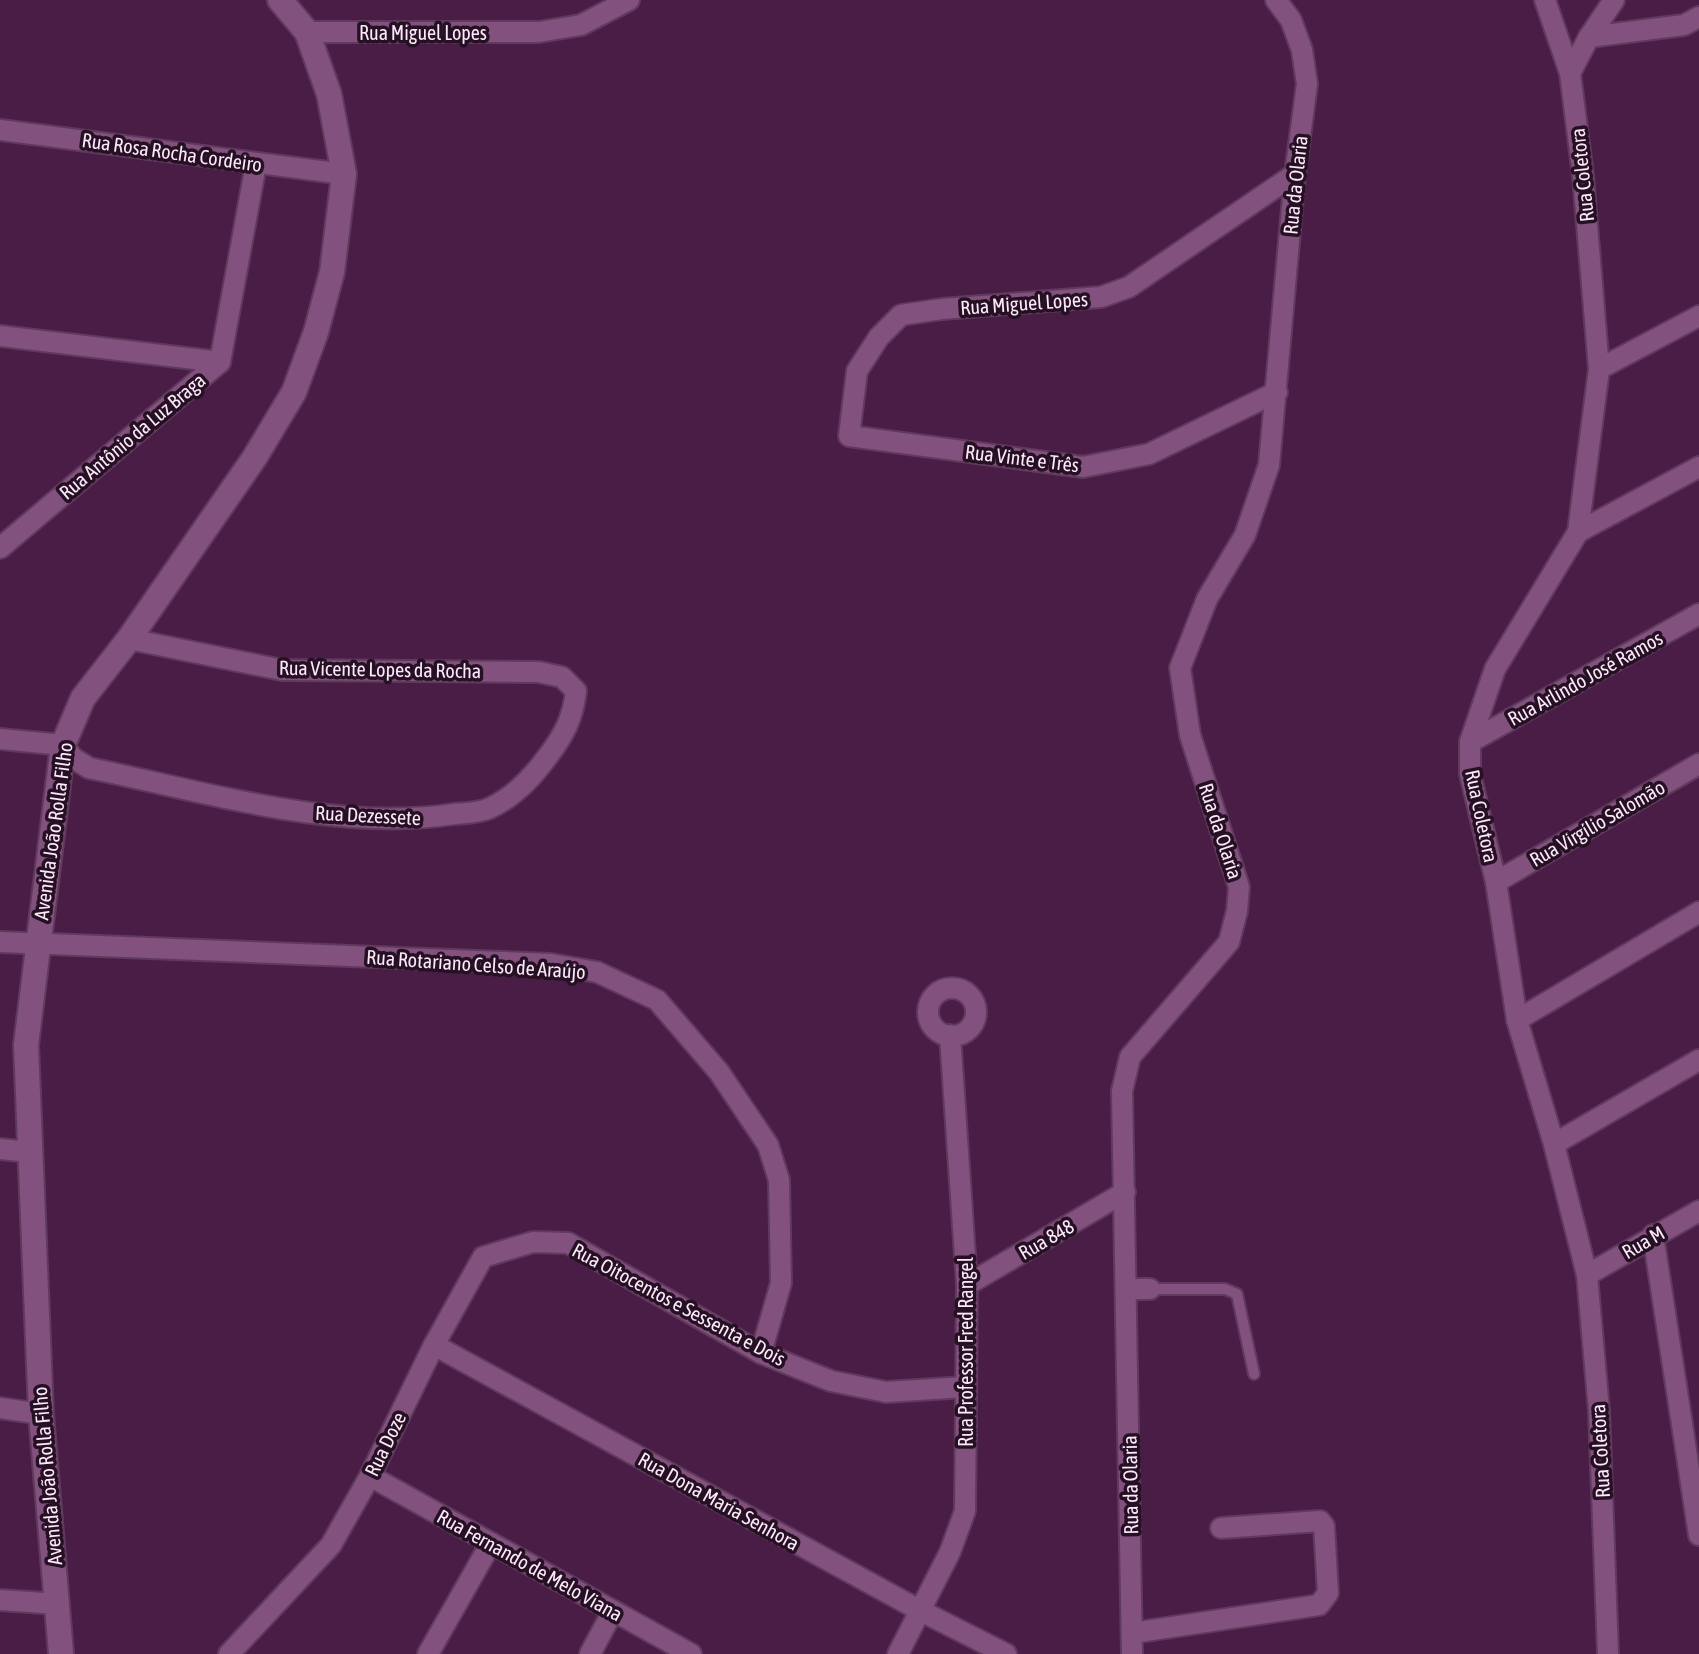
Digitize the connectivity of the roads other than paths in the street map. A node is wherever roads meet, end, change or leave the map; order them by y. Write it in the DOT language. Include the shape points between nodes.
graph roads {
  1 [pos="280,0"];
  2 [pos="629,0"];
  3 [pos="1276,0"];
  4 [pos="1545,0"];
  5 [pos="1614,0"];
  6 [pos="1699,17"];
  7 [pos="307,32"];
  8 [pos="1589,37"];
  9 [pos="1570,73"];
  10 [pos="0,130"];
  11 [pos="256,164"];
  12 [pos="344,174"];
  13 [pos="1295,174"];
  14 [pos="1699,316"];
  15 [pos="0,336"];
  16 [pos="220,362"];
  17 [pos="1599,369"];
  18 [pos="1277,392"];
  19 [pos="849,436"];
  20 [pos="1699,467"];
  21 [pos="1578,532"];
  22 [pos="0,548"];
  23 [pos="1699,614"];
  24 [pos="129,639"];
  25 [pos="539,672"];
  26 [pos="0,739"];
  27 [pos="1470,742"];
  28 [pos="63,745"];
  29 [pos="1699,764"];
  30 [pos="1496,882"];
  31 [pos="1699,912"];
  32 [pos="0,942"];
  33 [pos="37,943"];
  34 [pos="1517,1020"];
  35 [pos="950,1035"];
  36 [pos="1699,1060"];
  37 [pos="1554,1144"];
  38 [pos="0,1149"];
  39 [pos="29,1152"];
  40 [pos="1125,1192"];
  41 [pos="1699,1211"];
  42 [pos="1653,1235"];
  43 [pos="533,1242"];
  44 [pos="1587,1275"];
  45 [pos="967,1285"];
  46 [pos="1127,1289"];
  47 [pos="1150,1289"];
  48 [pos="434,1345"];
  49 [pos="761,1353"];
  50 [pos="1254,1374"];
  51 [pos="965,1387"];
  52 [pos="0,1408"];
  53 [pos="41,1414"];
  54 [pos="370,1476"];
  55 [pos="1221,1528"];
  56 [pos="1699,1535"];
  57 [pos="491,1543"];
  58 [pos="0,1600"];
  59 [pos="58,1604"];
  60 [pos="613,1611"];
  61 [pos="921,1611"];
  62 [pos="1132,1644"];
  63 [pos="61,1654"];
  64 [pos="229,1654"];
  65 [pos="428,1654"];
  66 [pos="590,1654"];
  67 [pos="691,1654"];
  68 [pos="898,1654"];
  69 [pos="1006,1654"];
  70 [pos="1608,1654"];
  1 -- 7 [label="street, Avenida João Rolla Filho"];
  2 -- 7 [label="street, Rua Miguel Lopes" via="581,25 539,32"];
  3 -- 13 [label="street, Rua da Olaria" via="1291,20 1307,84"];
  4 -- 9 [label="street, Rua Coletora"];
  5 -- 8 [label="street"];
  6 -- 8 [label="street" via="1684,25"];
  7 -- 12 [label="street, Avenida João Rolla Filho" via="329,94"];
  8 -- 9 [label="street"];
  9 -- 17 [label="street, Rua Coletora"];
  10 -- 11 [label="street, Rua Rosa Rocha Cordeiro"];
  11 -- 12 [label="street, Rua Rosa Rocha Cordeiro"];
  11 -- 16 [label="street, Rua Antônio da Luz Braga"];
  12 -- 24 [label="street, Avenida João Rolla Filho" via="332,272 294,392"];
  13 -- 18 [label="street, Rua da Olaria"];
  13 -- 19 [label="street, Rua Miguel Lopes" via="1129,287 1101,297 901,315 857,371"];
  14 -- 17 [label="street"];
  15 -- 16 [label="street"];
  16 -- 22 [label="street, Rua Antônio da Luz Braga"];
  17 -- 21 [label="street, Rua Coletora"];
  18 -- 19 [label="street, Rua Vinte e Três" via="1149,454 1083,467"];
  18 -- 40 [label="street, Rua da Olaria" via="1269,465 1245,535 1207,599 1180,668 1190,735 1239,887 1237,911 1229,942 1130,1057 1122,1091"];
  20 -- 21 [label="street"];
  21 -- 27 [label="street, Rua Coletora" via="1495,669"];
  23 -- 27 [label="street, Rua Arlindo José Ramos"];
  24 -- 25 [label="street, Rua Vicente Lopes da Rocha" via="282,670"];
  24 -- 28 [label="street, Avenida João Rolla Filho" via="83,698"];
  25 -- 28 [label="street, Rua Dezessete" via="562,677 576,691 565,733 529,782 488,809 432,818 371,819 294,811 89,768"];
  26 -- 28 [label="street"];
  27 -- 30 [label="street, Rua Coletora" via="1470,774"];
  28 -- 33 [label="street, Avenida João Rolla Filho"];
  29 -- 30 [label="street, Rua Virgílio Salomão"];
  30 -- 34 [label="street, Rua Coletora"];
  31 -- 34 [label="street"];
  32 -- 33 [label="street, Rua Rotariano Celso de Araújo"];
  33 -- 39 [label="street, Avenida João Rolla Filho" via="26,1045"];
  33 -- 49 [label="street, Rua Rotariano Celso de Araújo" via="551,964 597,972 657,1000 719,1072 768,1145 779,1180 781,1283"];
  34 -- 37 [label="street, Rua Coletora"];
  35 -- 45 [label="street, Rua Professor Fred Rangel"];
  36 -- 37 [label="street"];
  37 -- 44 [label="street, Rua Coletora"];
  38 -- 39 [label="street"];
  39 -- 53 [label="street, Avenida João Rolla Filho"];
  40 -- 45 [label="street, Rua 848"];
  40 -- 46 [label="street, Rua da Olaria"];
  41 -- 42 [label="street, Rua M"];
  42 -- 44 [label="street, Rua M"];
  42 -- 56 [label="street"];
  43 -- 48 [label="street, Rua Doze" via="483,1257"];
  43 -- 49 [label="street, Rua Oitocentos e Sessenta e Dois" via="568,1243"];
  44 -- 70 [label="street, Rua Coletora" via="1599,1411"];
  45 -- 51 [label="street, Rua Professor Fred Rangel"];
  46 -- 47 [label="street"];
  46 -- 62 [label="street, Rua da Olaria"];
  47 -- 50 [label="lane" via="1225,1289 1237,1294"];
  48 -- 54 [label="street, Rua Doze"];
  48 -- 61 [label="street, Rua Dona Maria Senhora"];
  49 -- 51 [label="street, Rua Oitocentos e Sessenta e Dois" via="831,1381 886,1392"];
  51 -- 61 [label="street, Rua Professor Fred Rangel" via="965,1511"];
  52 -- 53 [label="street"];
  53 -- 59 [label="street, Avenida João Rolla Filho"];
  54 -- 57 [label="street, Rua Fernando de Melo Viana"];
  54 -- 64 [label="street, Rua Doze" via="331,1545"];
  55 -- 62 [label="street" via="1320,1521 1325,1600"];
  57 -- 60 [label="street, Rua Fernando de Melo Viana"];
  57 -- 65 [label="street"];
  58 -- 59 [label="street"];
  59 -- 63 [label="street, Avenida João Rolla Filho"];
  60 -- 66 [label="street"];
  60 -- 67 [label="street, Rua Fernando de Melo Viana"];
  61 -- 68 [label="street, Rua Professor Fred Rangel"];
  61 -- 69 [label="street, Rua Dona Maria Senhora"];
}
